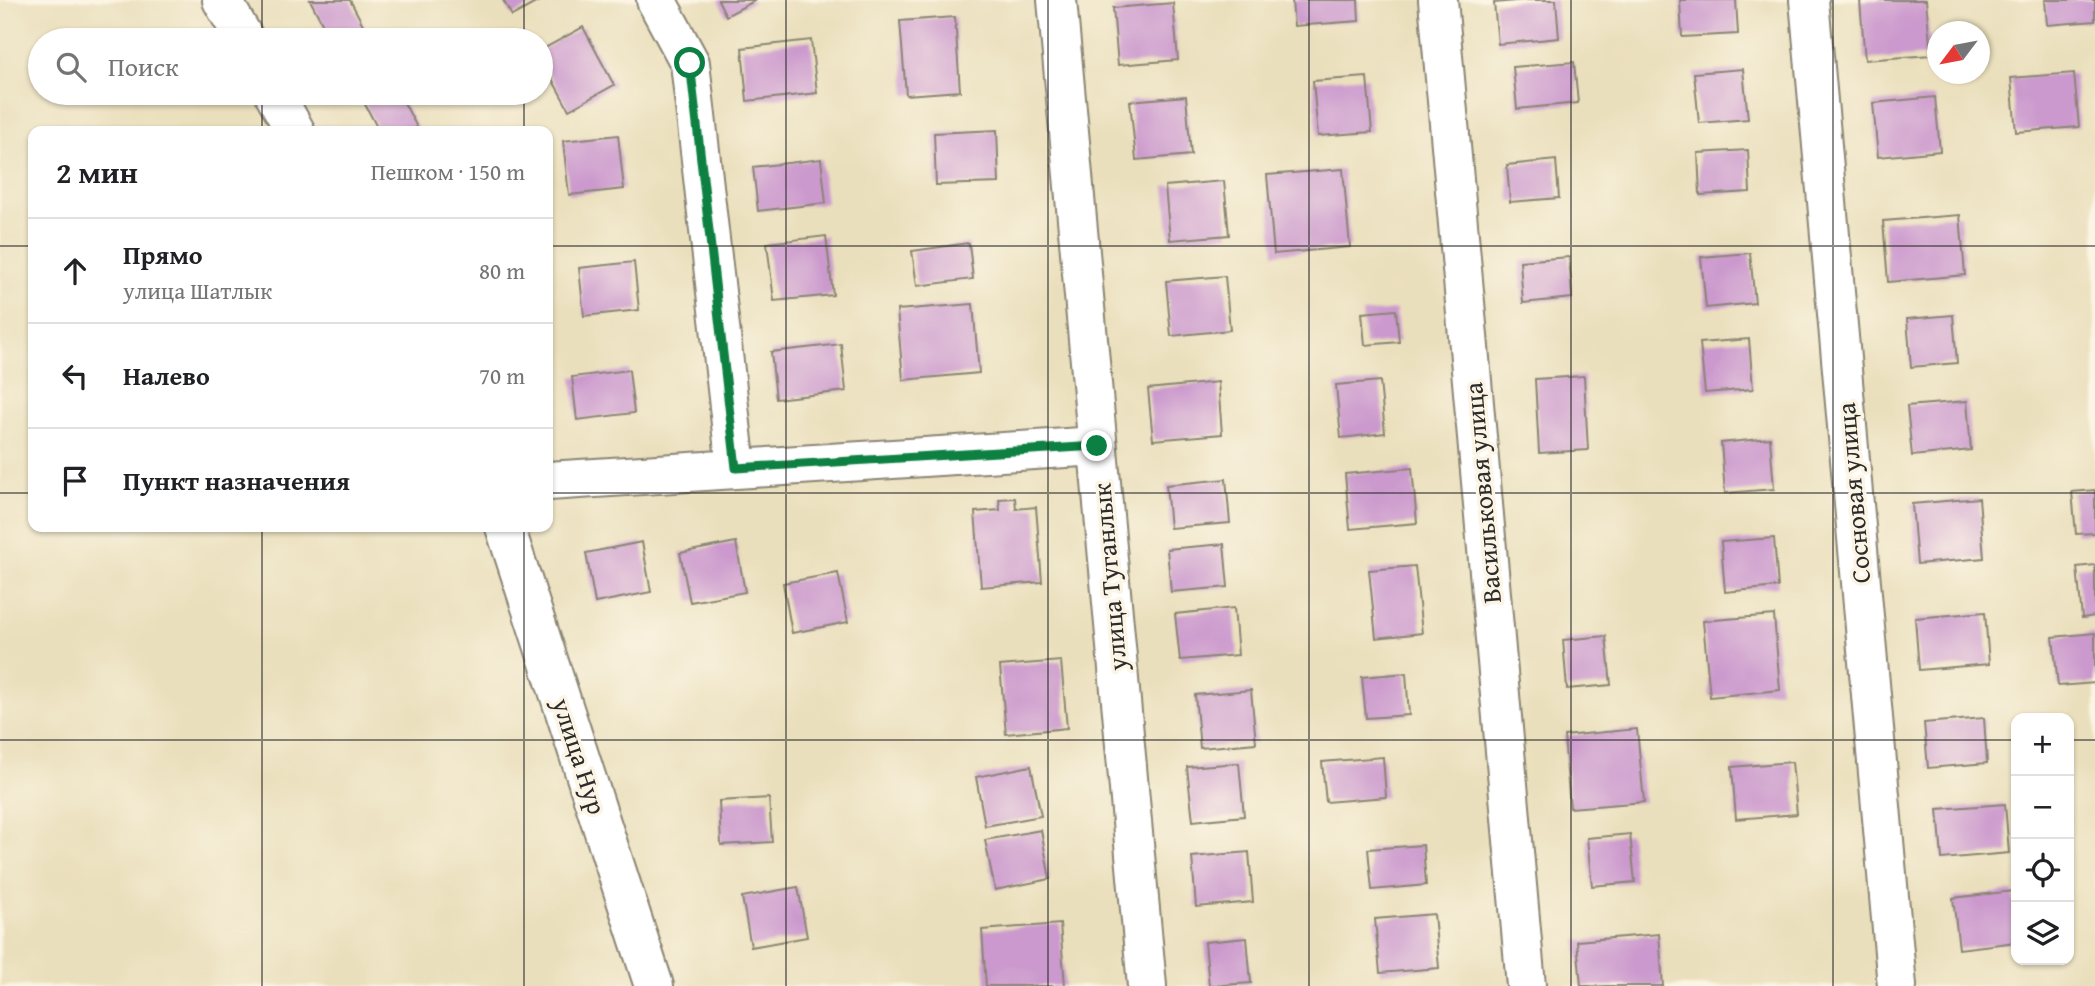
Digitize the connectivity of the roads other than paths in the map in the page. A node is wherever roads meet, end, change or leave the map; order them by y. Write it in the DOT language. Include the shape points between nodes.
graph roads {
  1 [pos="222,0"];
  2 [pos="656,0"];
  3 [pos="1058,0"];
  4 [pos="1438,0"];
  5 [pos="1809,0"];
  6 [pos="238,28"];
  7 [pos="281,105"];
  8 [pos="292,126"];
  9 [pos="1097,446"];
  10 [pos="736,468"];
  11 [pos="553,481"];
  12 [pos="507,532"];
  13 [pos="654,986"];
  14 [pos="1147,986"];
  15 [pos="1526,986"];
  16 [pos="1897,986"];
  1 -- 6 [label="street"];
  2 -- 10 [label="street" via="690,63"];
  3 -- 9 [label="street, улица Туганлык"];
  4 -- 15 [label="street, Васильковая улица"];
  5 -- 16 [label="street, Сосновая улица"];
  7 -- 8 [label="street"];
  9 -- 10 [label="street"];
  9 -- 14 [label="street, улица Туганлык"];
  10 -- 11 [label="street"];
  12 -- 13 [label="street, улица Нур"];
}
